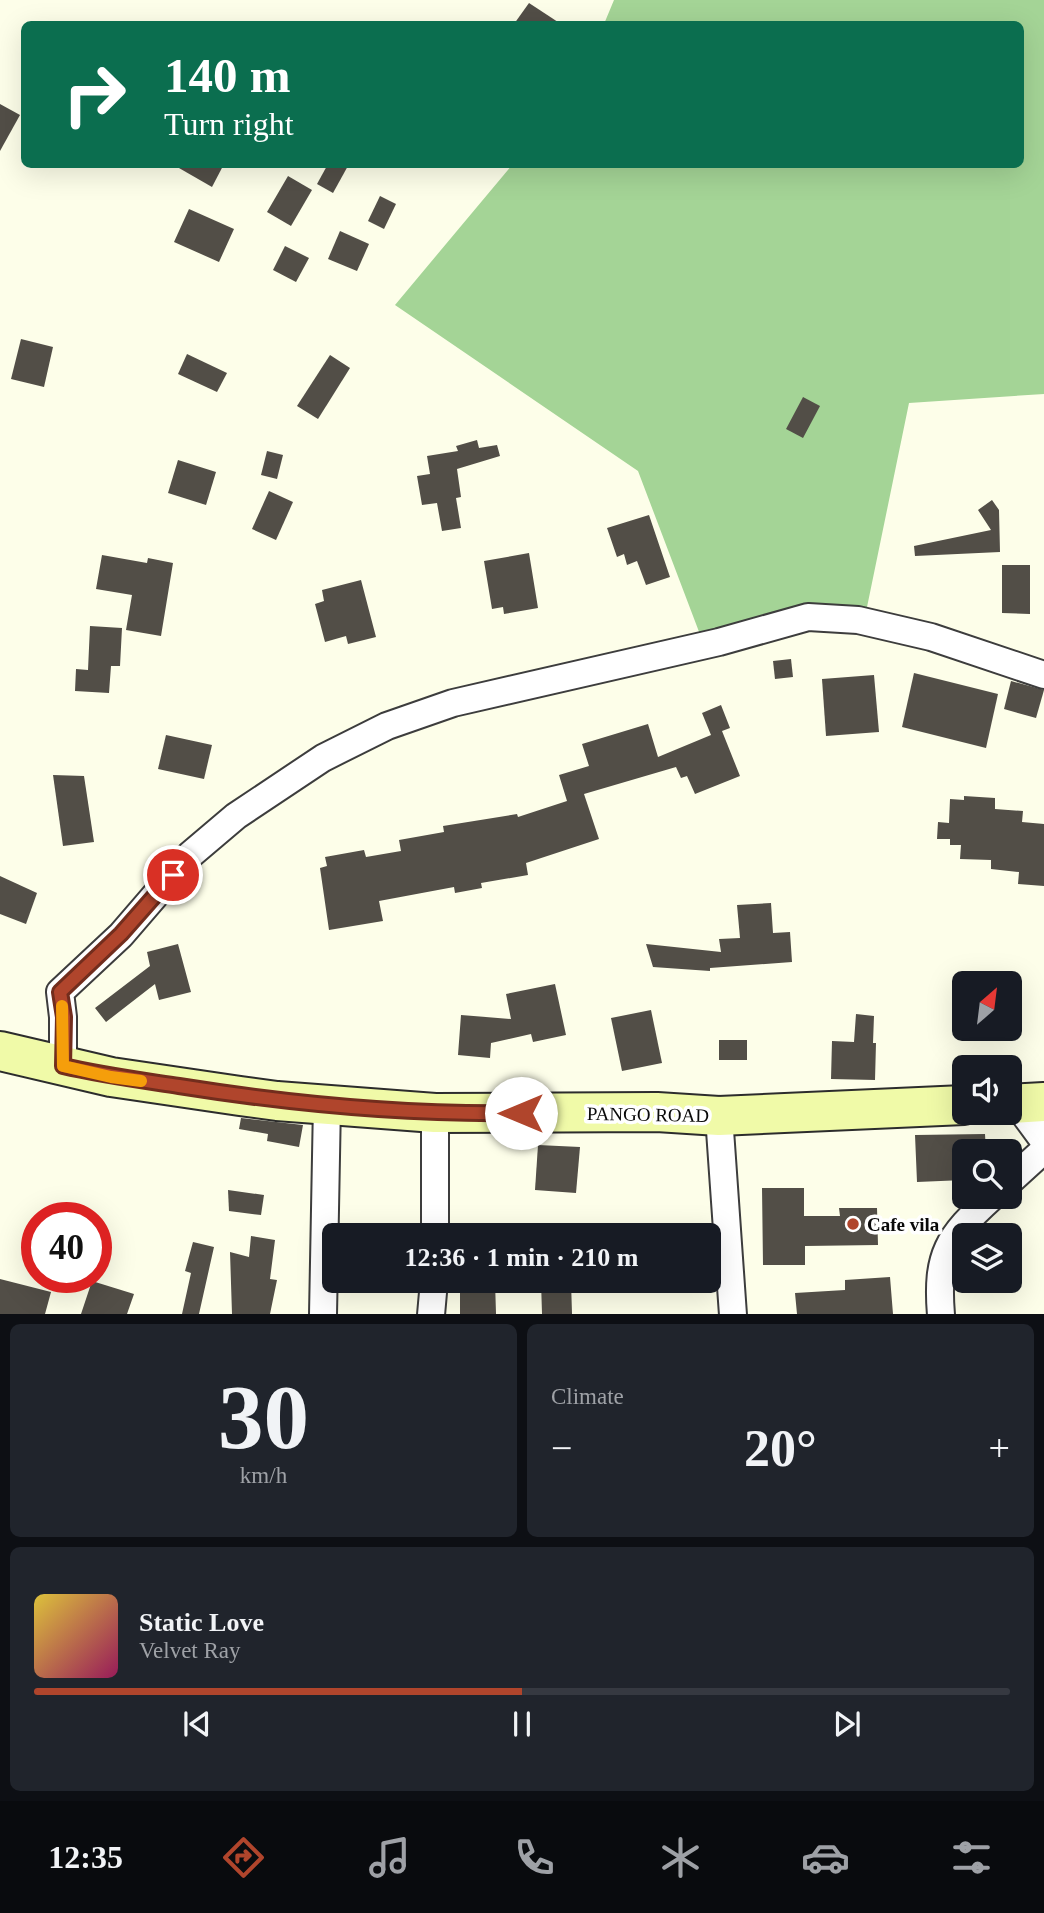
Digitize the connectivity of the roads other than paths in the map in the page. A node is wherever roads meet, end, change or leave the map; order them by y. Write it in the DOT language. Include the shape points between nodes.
graph roads {
  1 [pos="1044,675"];
  2 [pos="0,1051"];
  3 [pos="63,1066"];
  4 [pos="1023,1103"];
  5 [pos="327,1104"];
  6 [pos="952,1106"];
  7 [pos="435,1113"];
  8 [pos="719,1116"];
  9 [pos="1044,1140"];
  10 [pos="1044,1150"];
  11 [pos="1022,1170"];
  12 [pos="979,1209"];
  13 [pos="435,1223"];
  14 [pos="433,1293"];
  15 [pos="323,1314"];
  16 [pos="431,1314"];
  17 [pos="733,1314"];
  18 [pos="941,1314"];
  1 -- 3 [label="street" via="931,637 858,620 808,617 719,642 453,702 387,726 323,758 236,816 190,855 121,934 60,992"];
  2 -- 3 [label="street, PANGO ROAD"];
  3 -- 5 [label="street, PANGO ROAD" via="240,1096"];
  4 -- 9 [label="street"];
  5 -- 7 [label="street, PANGO ROAD"];
  5 -- 15 [label="street"];
  6 -- 8 [label="street, PANGO ROAD"];
  7 -- 8 [label="street, PANGO ROAD"];
  7 -- 13 [label="street"];
  8 -- 17 [label="street"];
  10 -- 11 [label="street"];
  12 -- 18 [label="street" via="944,1254"];
  14 -- 16 [label="street"];
}
